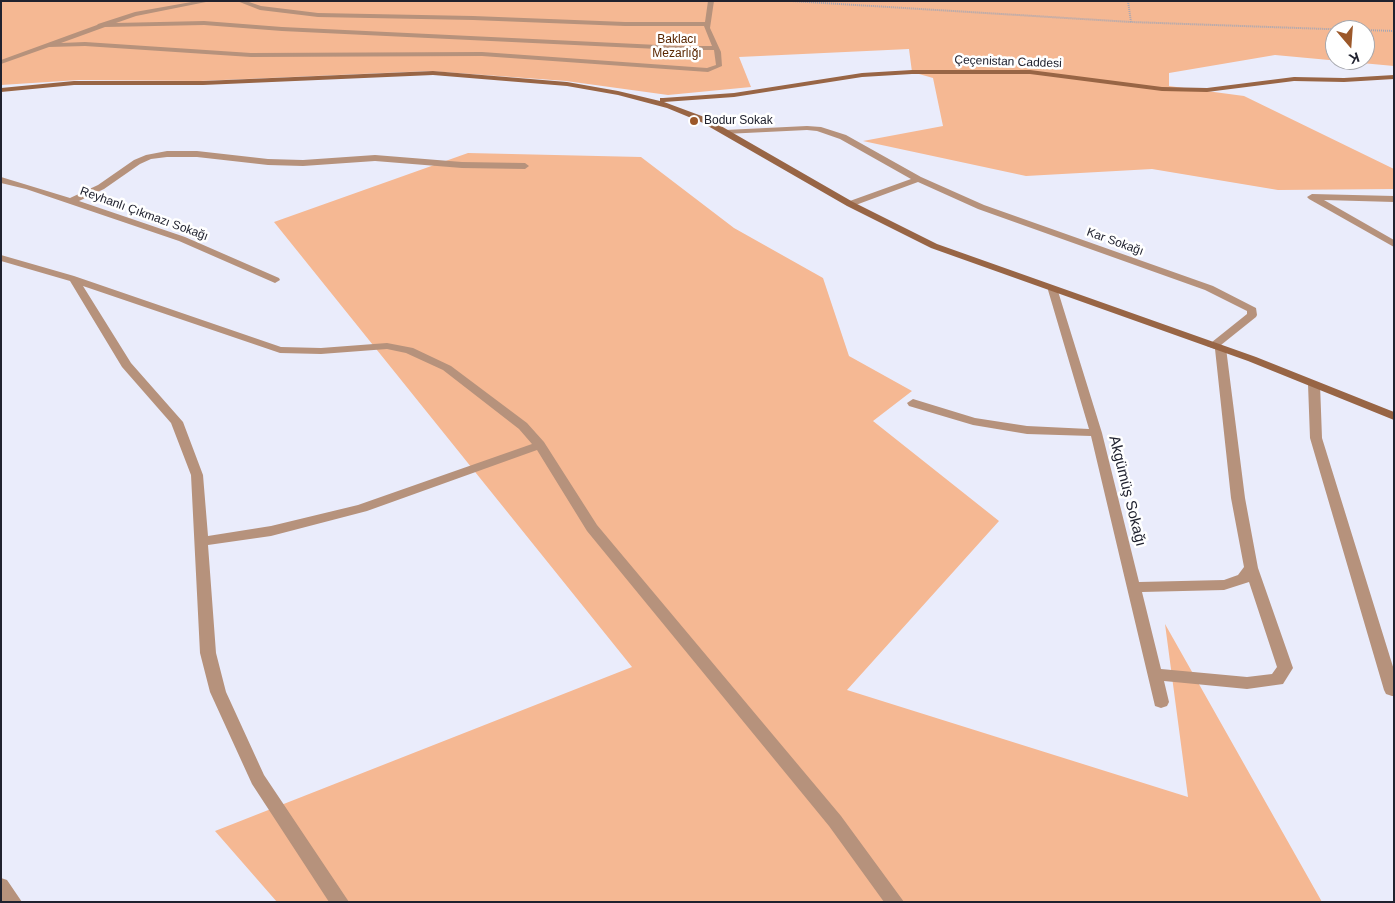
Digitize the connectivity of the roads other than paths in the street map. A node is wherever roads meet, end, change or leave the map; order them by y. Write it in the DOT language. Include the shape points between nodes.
graph roads {
  1 [pos="208,1"];
  2 [pos="240,1"];
  3 [pos="711,1"];
  4 [pos="706,24"];
  5 [pos="100,25"];
  6 [pos="46,46"];
  7 [pos="716,48"];
  8 [pos="1,62"];
  9 [pos="1394,77"];
  10 [pos="1,90"];
  11 [pos="651,100"];
  12 [pos="725,132"];
  13 [pos="525,166"];
  14 [pos="918,179"];
  15 [pos="1,180"];
  16 [pos="1394,199"];
  17 [pos="71,201"];
  18 [pos="850,204"];
  19 [pos="1394,244"];
  20 [pos="1,258"];
  21 [pos="74,280"];
  22 [pos="275,280"];
  23 [pos="1053,290"];
  24 [pos="1216,347"];
  25 [pos="1314,384"];
  26 [pos="913,403"];
  27 [pos="1394,416"];
  28 [pos="1096,433"];
  29 [pos="540,445"];
  30 [pos="202,542"];
  31 [pos="1251,568"];
  32 [pos="1134,588"];
  33 [pos="1154,674"];
  34 [pos="1392,690"];
  35 [pos="1161,702"];
  36 [pos="1,886"];
  37 [pos="13,902"];
  38 [pos="340,902"];
  39 [pos="895,902"];
  1 -- 5 [label="lane" via="152,10"];
  2 -- 4 [label="lane" via="260,8 318,15"];
  3 -- 4 [label="lane"];
  4 -- 7 [label="lane"];
  5 -- 6 [label="lane"];
  5 -- 7 [label="lane" via="204,23"];
  6 -- 7 [label="lane" via="85,44 251,55 482,54 705,70 719,66"];
  6 -- 8 [label="lane"];
  9 -- 11 [label="street, Çeçenistan Caddesi" via="1294,79 1207,90 1162,89 1030,72 912,72 842,78 696,99"];
  10 -- 11 [label="street" via="74,83 203,83 433,74 567,84"];
  11 -- 12 [label="street" via="704,120"];
  12 -- 14 [label="street" via="807,128 843,136"];
  12 -- 18 [label="street"];
  13 -- 17 [label="street" via="375,158 268,162 167,154 137,162 101,187"];
  14 -- 18 [label="street"];
  14 -- 24 [label="street, Kar Sokağı" via="981,207 1209,288 1252,310 1252,315"];
  15 -- 17 [label="street, Reyhanlı Çıkmazı Sokağı"];
  16 -- 19 [label="street" via="1312,197"];
  17 -- 22 [label="street, Reyhanlı Çıkmazı Sokağı" via="182,239"];
  18 -- 23 [label="street" via="934,246"];
  20 -- 21 [label="street"];
  21 -- 29 [label="street" via="280,350 321,351 387,346 409,350 447,368 523,426"];
  21 -- 30 [label="street" via="126,365 178,422 197,475"];
  23 -- 24 [label="street"];
  23 -- 28 [label="street, Akgümüş Sokağı"];
  24 -- 25 [label="street"];
  24 -- 31 [label="street"];
  25 -- 27 [label="street"];
  25 -- 34 [label="street" via="1316,438"];
  26 -- 28 [label="street" via="982,422 1027,430"];
  28 -- 32 [label="street, Akgümüş Sokağı"];
  29 -- 30 [label="street" via="362,508 272,531"];
  29 -- 39 [label="street" via="592,528 835,821"];
  30 -- 38 [label="street" via="208,653 218,692 258,779"];
  31 -- 32 [label="street" via="1242,579 1224,585"];
  31 -- 33 [label="street" via="1285,668 1277,680 1247,683"];
  32 -- 33 [label="street, Akgümüş Sokağı"];
  33 -- 35 [label="street, Akgümüş Sokağı"];
  36 -- 37 [label="street"];
}
